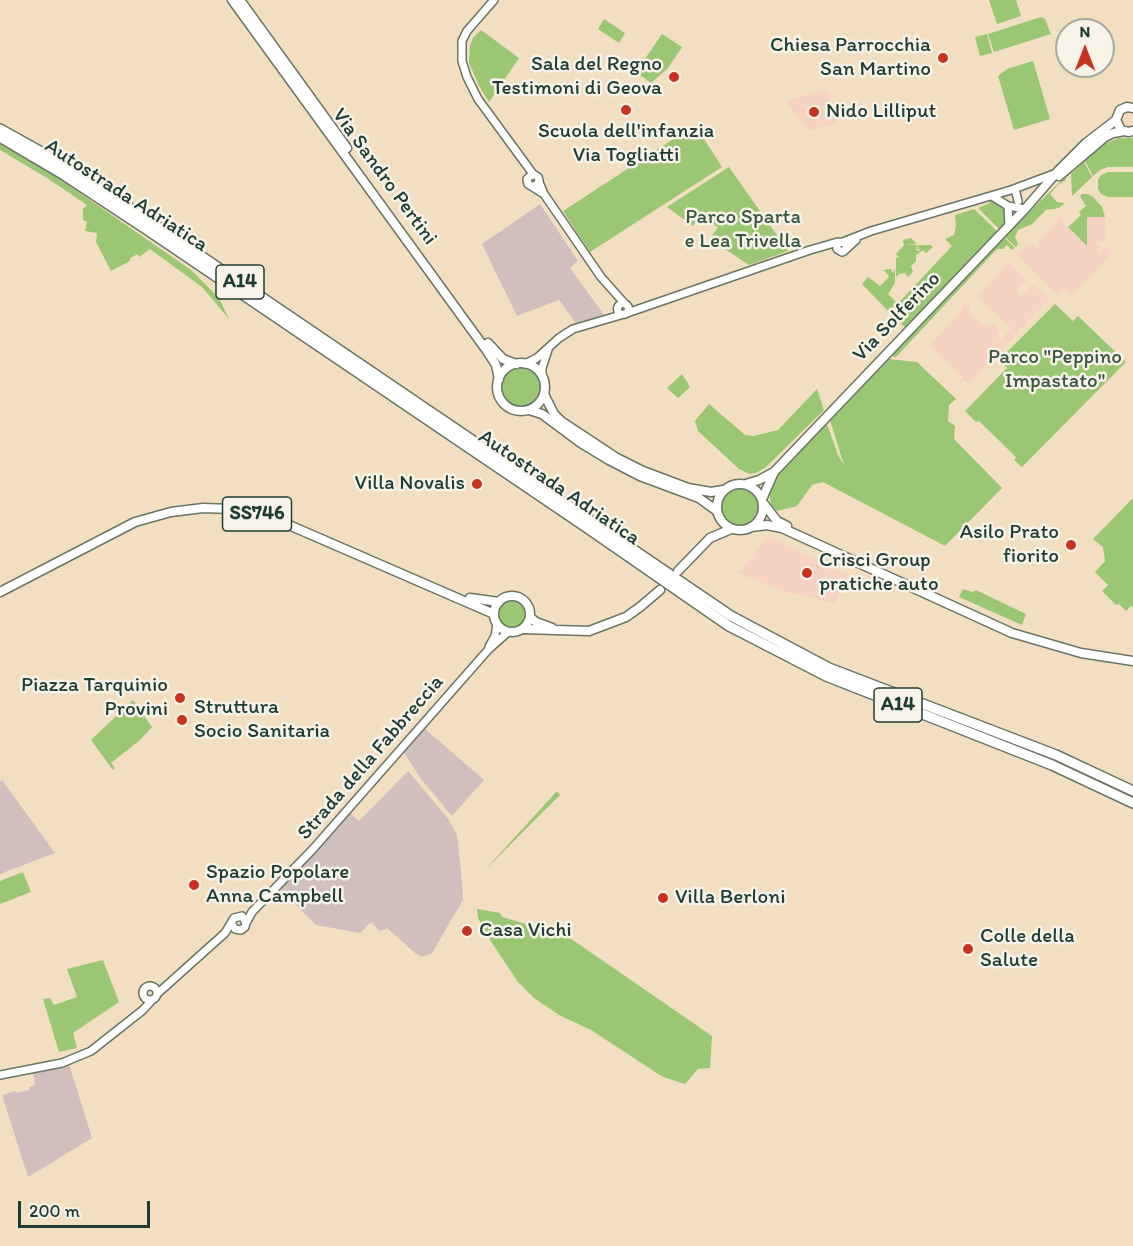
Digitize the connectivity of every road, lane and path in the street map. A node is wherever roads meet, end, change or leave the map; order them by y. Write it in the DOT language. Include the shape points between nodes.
graph roads {
  1 [pos="232,0"];
  2 [pos="240,0"];
  3 [pos="494,0"];
  4 [pos="499,0"];
  5 [pos="481,13"];
  6 [pos="1133,98"];
  7 [pos="1130,108"];
  8 [pos="1116,120"];
  9 [pos="0,129"];
  10 [pos="1129,131"];
  11 [pos="0,137"];
  12 [pos="1058,171"];
  13 [pos="1045,187"];
  14 [pos="1015,189"];
  15 [pos="992,196"];
  16 [pos="1018,201"];
  17 [pos="1008,206"];
  18 [pos="1025,209"];
  19 [pos="1010,226"];
  20 [pos="623,309"];
  21 [pos="549,348"];
  22 [pos="521,364"];
  23 [pos="542,376"];
  24 [pos="499,379"];
  25 [pos="544,394"];
  26 [pos="529,410"];
  27 [pos="774,472"];
  28 [pos="746,484"];
  29 [pos="723,490"];
  30 [pos="764,501"];
  31 [pos="717,514"];
  32 [pos="751,527"];
  33 [pos="731,529"];
  34 [pos="710,538"];
  35 [pos="678,571"];
  36 [pos="660,590"];
  37 [pos="0,592"];
  38 [pos="443,592"];
  39 [pos="499,602"];
  40 [pos="494,614"];
  41 [pos="530,617"];
  42 [pos="497,624"];
  43 [pos="523,629"];
  44 [pos="561,631"];
  45 [pos="508,632"];
  46 [pos="488,650"];
  47 [pos="1133,659"];
  48 [pos="1133,791"];
  49 [pos="1133,803"];
  50 [pos="244,920"];
  51 [pos="234,926"];
  52 [pos="0,1075"];
  1 -- 24 [label="main road, Via Sandro Pertini" via="487,351"];
  2 -- 22 [label="main road, Via Sandro Pertini" via="493,349 503,359"];
  3 -- 5 [label="street"];
  4 -- 5 [label="street"];
  5 -- 20 [label="street" via="462,41 467,77 523,163 530,176 528,184 536,184 544,194"];
  6 -- 7 [label="main road, Via Solferino"];
  7 -- 8 [label="main road, Via Solferino" via="1120,110"];
  8 -- 10 [label="main road, Via Solferino" via="1119,127"];
  8 -- 12 [label="main road, Via Solferino"];
  9 -- 48 [label="highway, Autostrada Adriatica / A14" via="68,167 142,216 731,616 829,668 1056,755"];
  10 -- 13 [label="main road, Via Solferino" via="1105,137"];
  11 -- 49 [label="highway, Autostrada Adriatica / A14" via="128,217 729,626 826,676 1052,765"];
  12 -- 13 [label="main road, Via Solferino"];
  12 -- 14 [label="street"];
  13 -- 18 [label="main road, Via Solferino"];
  14 -- 15 [label="street"];
  14 -- 16 [label="street"];
  15 -- 17 [label="street"];
  15 -- 20 [label="street" via="905,225 863,234 841,246 828,245 644,306"];
  17 -- 18 [label="street"];
  17 -- 19 [label="street"];
  18 -- 19 [label="main road, Via Solferino"];
  19 -- 27 [label="main road, Via Solferino"];
  20 -- 21 [label="street" via="609,319 573,329"];
  21 -- 22 [label="street"];
  21 -- 23 [label="street"];
  22 -- 23 [label="main road, Via Sandro Pertini" via="538,370"];
  22 -- 24 [label="main road" via="503,372"];
  23 -- 25 [label="main road"];
  24 -- 26 [label="main road, Via Sandro Pertini" via="498,389 505,404 516,410"];
  25 -- 26 [label="main road"];
  25 -- 29 [label="main road" via="561,421 624,461 688,488"];
  26 -- 31 [label="main road, Via Sandro Pertini" via="542,414 609,460 699,498"];
  27 -- 28 [label="main road, Via Solferino"];
  27 -- 30 [label="main road, Via Solferino"];
  28 -- 29 [label="main road" via="737,483"];
  28 -- 30 [label="main road"];
  29 -- 31 [label="main road" via="717,501"];
  30 -- 32 [label="main road" via="760,518"];
  30 -- 47 [label="main road" via="777,521 1002,625 1054,642"];
  31 -- 33 [label="main road, Via Sandro Pertini"];
  31 -- 34 [label="main road"];
  32 -- 33 [label="main road"];
  32 -- 47 [label="main road" via="782,528 1012,633 1081,653"];
  33 -- 34 [label="main road"];
  34 -- 35 [label="main road"];
  36 -- 44 [label="main road, SS746" via="640,607 606,626 589,631"];
  37 -- 38 [label="main road, SS746" via="135,522 203,508 232,509 282,522"];
  38 -- 39 [label="main road, SS746"];
  38 -- 40 [label="main road, SS746"];
  39 -- 40 [label="main road"];
  39 -- 41 [label="main road, SS746" via="509,597 521,599"];
  40 -- 42 [label="main road"];
  41 -- 43 [label="main road"];
  41 -- 44 [label="main road, SS746"];
  42 -- 45 [label="main road"];
  42 -- 46 [label="street, Strada della Fabbreccia"];
  43 -- 44 [label="main road, SS746"];
  43 -- 45 [label="main road, SS746"];
  45 -- 46 [label="street, Strada della Fabbreccia"];
  46 -- 50 [label="street, Strada della Fabbreccia" via="313,849"];
  50 -- 51 [label="street, Strada della Fabbreccia" via="234,918"];
  50 -- 51 [label="street, Strada della Fabbreccia" via="244,928"];
  51 -- 52 [label="street, Strada della Fabbreccia" via="152,995 143,1010 91,1051 46,1067"];
}
